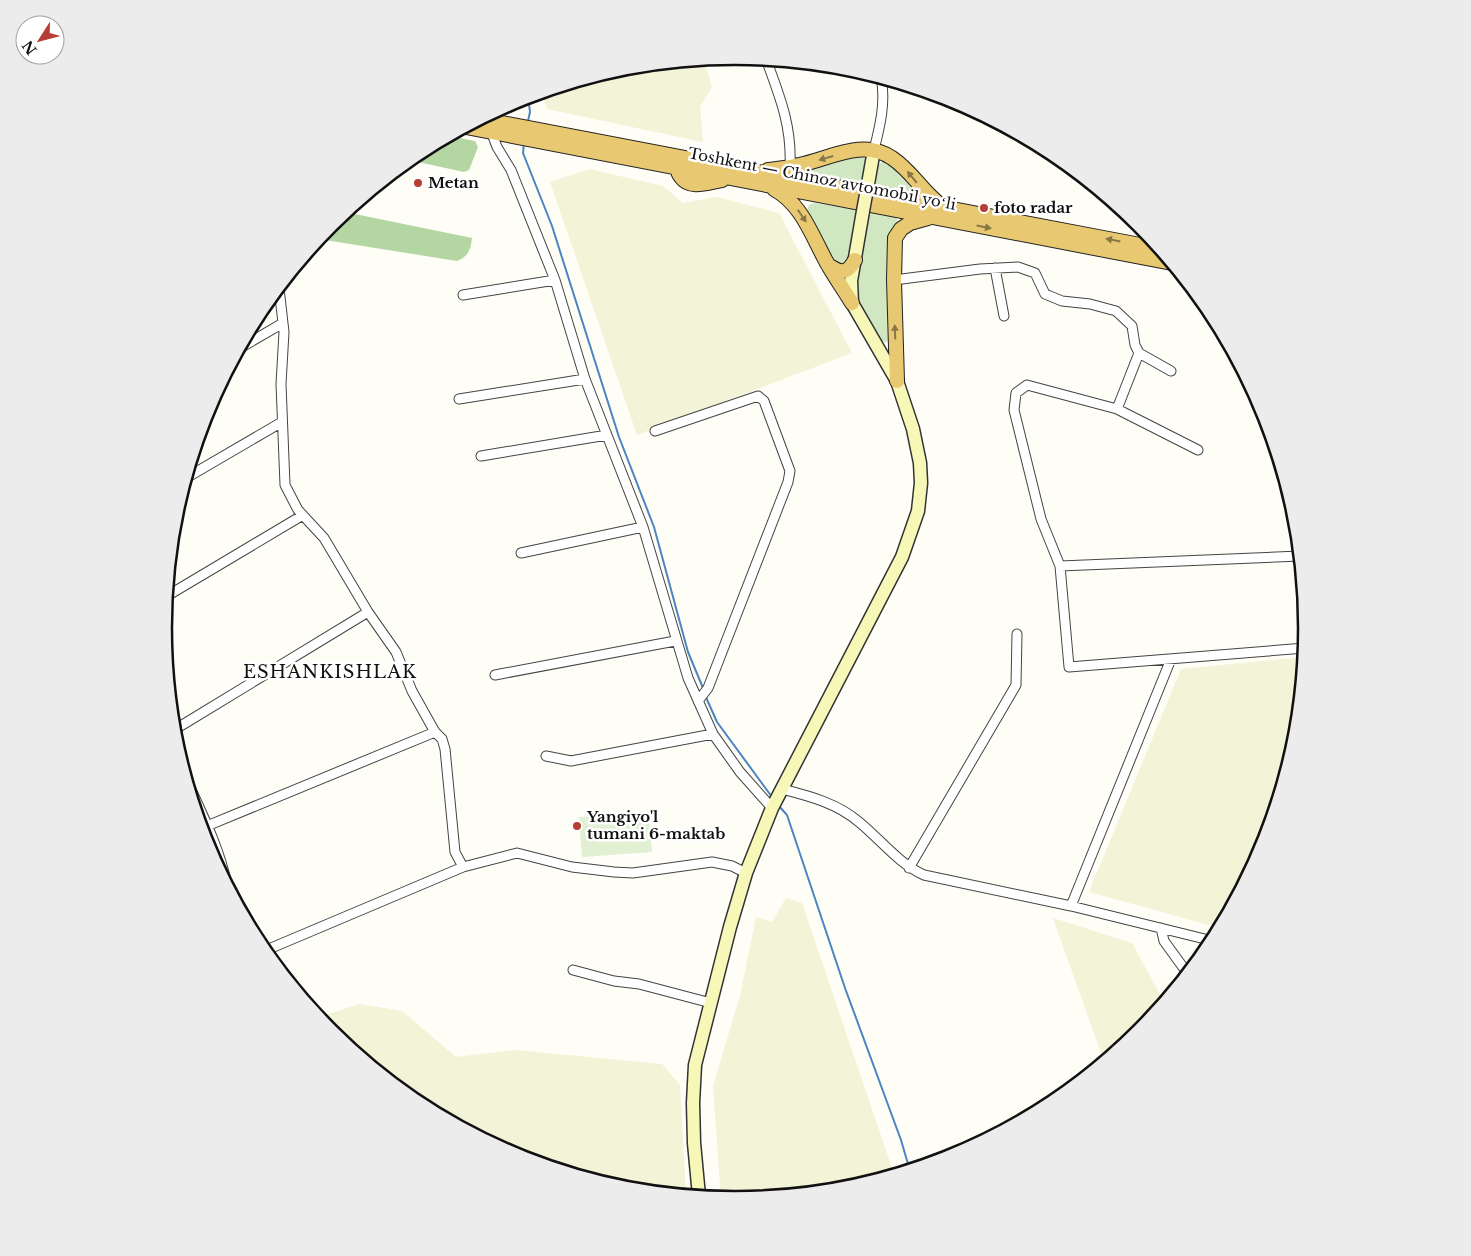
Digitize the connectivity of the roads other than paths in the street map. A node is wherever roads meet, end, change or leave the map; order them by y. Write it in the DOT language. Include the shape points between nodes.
graph roads {
  1 [pos="768,66"];
  2 [pos="882,84"];
  3 [pos="487,123"];
  4 [pos="477,128"];
  5 [pos="499,130"];
  6 [pos="874,150"];
  7 [pos="681,163"];
  8 [pos="790,167"];
  9 [pos="752,171"];
  10 [pos="766,185"];
  11 [pos="941,213"];
  12 [pos="1008,226"];
  13 [pos="1150,247"];
  14 [pos="854,260"];
  15 [pos="1162,261"];
  16 [pos="828,264"];
  17 [pos="995,268"];
  18 [pos="555,280"];
  19 [pos="894,280"];
  20 [pos="463,295"];
  21 [pos="279,298"];
  22 [pos="852,303"];
  23 [pos="1004,316"];
  24 [pos="283,323"];
  25 [pos="251,342"];
  26 [pos="1139,353"];
  27 [pos="1171,371"];
  28 [pos="585,379"];
  29 [pos="896,381"];
  30 [pos="459,399"];
  31 [pos="1117,409"];
  32 [pos="282,422"];
  33 [pos="655,431"];
  34 [pos="607,435"];
  35 [pos="1198,450"];
  36 [pos="480,456"];
  37 [pos="195,473"];
  38 [pos="303,515"];
  39 [pos="643,527"];
  40 [pos="521,553"];
  41 [pos="1294,556"];
  42 [pos="1060,566"];
  43 [pos="174,592"];
  44 [pos="368,612"];
  45 [pos="1017,634"];
  46 [pos="675,641"];
  47 [pos="1297,649"];
  48 [pos="1171,659"];
  49 [pos="495,675"];
  50 [pos="698,701"];
  51 [pos="181,726"];
  52 [pos="435,732"];
  53 [pos="713,734"];
  54 [pos="546,756"];
  55 [pos="780,792"];
  56 [pos="772,808"];
  57 [pos="208,826"];
  58 [pos="463,867"];
  59 [pos="909,868"];
  60 [pos="746,873"];
  61 [pos="1071,906"];
  62 [pos="1161,928"];
  63 [pos="1205,939"];
  64 [pos="272,948"];
  65 [pos="1184,968"];
  66 [pos="573,970"];
  67 [pos="711,1002"];
  68 [pos="699,1190"];
  1 -- 8 [label="street" via="787,121"];
  2 -- 6 [label="street" via="883,111"];
  3 -- 5 [label="highway, Toshkent — Chinoz avtomobil yoʻli"];
  4 -- 5 [label="highway, Toshkent — Chinoz avtomobil yoʻli"];
  5 -- 7 [label="highway, Toshkent — Chinoz avtomobil yoʻli"];
  5 -- 18 [label="street" via="497,147 511,170"];
  6 -- 8 [label="highway, one-way" via="856,150"];
  11 -- 6 [label="highway, one-way" via="896,160"];
  6 -- 14 [label="main road, bridge"];
  7 -- 9 [label="highway, Toshkent — Chinoz avtomobil yoʻli"];
  7 -- 10 [label="highway, Toshkent — Chinoz avtomobil yoʻli" via="682,179 693,184 734,178"];
  8 -- 9 [label="highway"];
  9 -- 11 [label="highway, Toshkent — Chinoz avtomobil yoʻli"];
  10 -- 11 [label="highway, Toshkent — Chinoz avtomobil yoʻli"];
  10 -- 16 [label="highway, one-way" via="788,198 797,209"];
  11 -- 12 [label="highway, Toshkent — Chinoz avtomobil yoʻli"];
  11 -- 19 [label="highway" via="916,220 898,233"];
  13 -- 12 [label="highway, Toshkent — Chinoz avtomobil yoʻli, one-way"];
  12 -- 15 [label="highway, Toshkent — Chinoz avtomobil yoʻli"];
  14 -- 16 [label="highway" via="846,271 836,270"];
  14 -- 22 [label="main road"];
  16 -- 22 [label="highway"];
  17 -- 19 [label="street"];
  17 -- 23 [label="street"];
  17 -- 26 [label="street" via="1018,266 1035,273 1045,294 1062,301 1116,311 1132,326"];
  18 -- 20 [label="street"];
  18 -- 28 [label="street"];
  29 -- 19 [label="highway, one-way"];
  21 -- 24 [label="street"];
  22 -- 29 [label="main road"];
  24 -- 25 [label="street"];
  24 -- 32 [label="street"];
  26 -- 27 [label="street"];
  26 -- 31 [label="street"];
  28 -- 30 [label="street"];
  28 -- 34 [label="street"];
  29 -- 55 [label="main road" via="920,463 916,518 894,573"];
  31 -- 35 [label="street"];
  31 -- 42 [label="street" via="1026,385 1016,393 1014,410 1041,519"];
  32 -- 37 [label="street"];
  32 -- 38 [label="street" via="285,485"];
  33 -- 50 [label="street" via="758,396 764,401 790,471 708,688"];
  34 -- 36 [label="street"];
  34 -- 39 [label="street"];
  38 -- 43 [label="street"];
  38 -- 44 [label="street" via="324,538"];
  39 -- 40 [label="street"];
  39 -- 46 [label="street"];
  41 -- 42 [label="street"];
  42 -- 48 [label="street" via="1069,667"];
  44 -- 51 [label="street"];
  44 -- 52 [label="street" via="396,652 412,692"];
  45 -- 59 [label="street" via="1016,685"];
  46 -- 49 [label="street"];
  46 -- 50 [label="street"];
  47 -- 48 [label="street"];
  48 -- 61 [label="street"];
  50 -- 53 [label="street"];
  52 -- 57 [label="street"];
  52 -- 58 [label="street" via="442,738 445,749 455,852"];
  53 -- 54 [label="street" via="571,761"];
  53 -- 56 [label="street" via="740,772"];
  55 -- 56 [label="main road"];
  55 -- 59 [label="street" via="816,798 839,808 859,821"];
  56 -- 60 [label="main road"];
  58 -- 60 [label="street" via="518,853 572,867 614,872 633,873 712,862"];
  58 -- 64 [label="street"];
  59 -- 61 [label="street" via="924,875"];
  60 -- 67 [label="main road"];
  61 -- 62 [label="street"];
  62 -- 63 [label="street"];
  62 -- 65 [label="street" via="1164,941"];
  66 -- 67 [label="street"];
  67 -- 68 [label="main road" via="695,1065 694,1133"];
}
